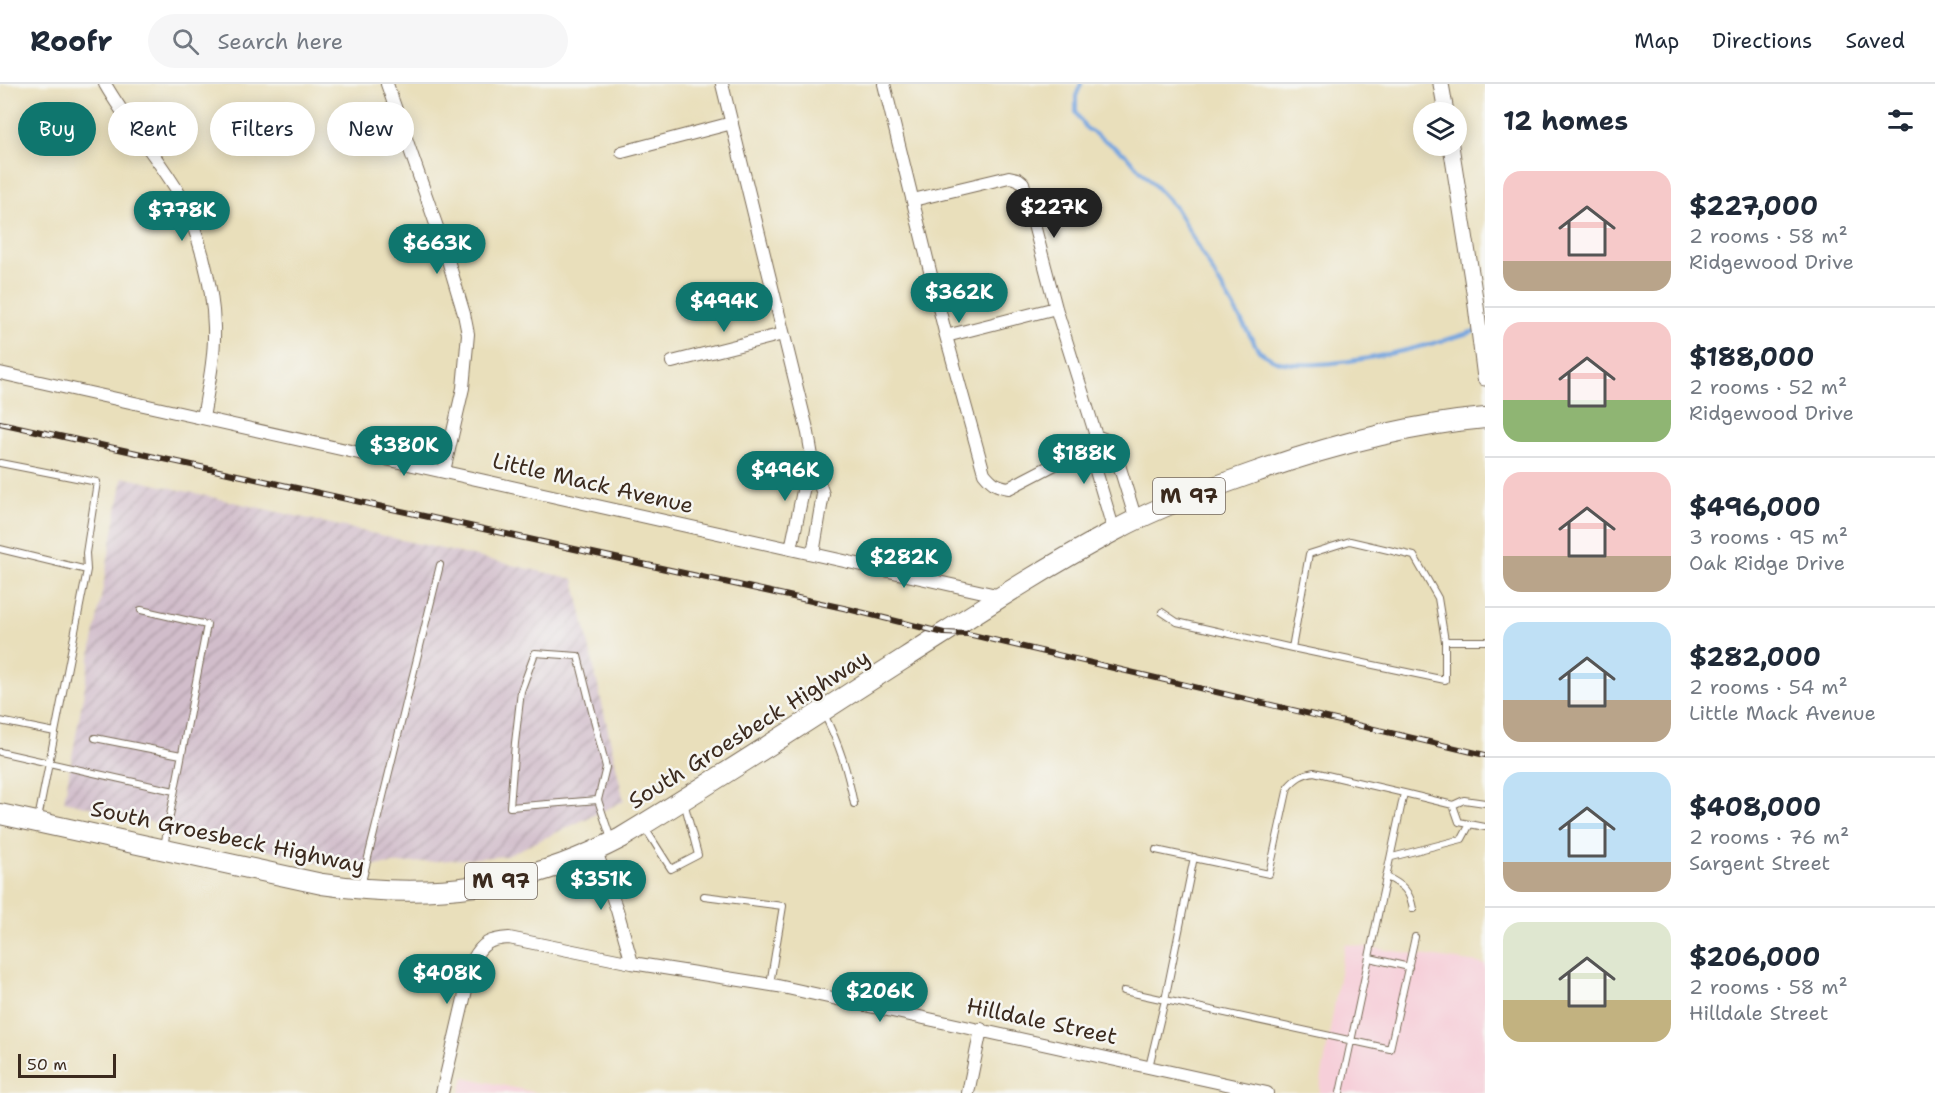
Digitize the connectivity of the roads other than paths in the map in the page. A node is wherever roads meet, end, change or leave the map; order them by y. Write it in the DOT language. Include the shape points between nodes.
graph roads {
  1 [pos="105,84"];
  2 [pos="387,84"];
  3 [pos="722,84"];
  4 [pos="884,84"];
  5 [pos="1441,84"];
  6 [pos="1444,102"];
  7 [pos="732,123"];
  8 [pos="622,152"];
  9 [pos="1453,156"];
  10 [pos="913,200"];
  11 [pos="1056,308"];
  12 [pos="783,334"];
  13 [pos="946,336"];
  14 [pos="672,362"];
  15 [pos="0,373"];
  16 [pos="1485,378"];
  17 [pos="203,418"];
  18 [pos="1485,418"];
  19 [pos="1096,436"];
  20 [pos="0,463"];
  21 [pos="814,468"];
  22 [pos="444,471"];
  23 [pos="1136,520"];
  24 [pos="1114,531"];
  25 [pos="0,549"];
  26 [pos="791,549"];
  27 [pos="813,554"];
  28 [pos="440,565"];
  29 [pos="87,570"];
  30 [pos="1001,596"];
  31 [pos="141,610"];
  32 [pos="1162,612"];
  33 [pos="1445,641"];
  34 [pos="1485,641"];
  35 [pos="1292,648"];
  36 [pos="822,711"];
  37 [pos="0,721"];
  38 [pos="55,732"];
  39 [pos="95,738"];
  40 [pos="0,752"];
  41 [pos="181,755"];
  42 [pos="49,763"];
  43 [pos="174,791"];
  44 [pos="1404,794"];
  45 [pos="598,800"];
  46 [pos="683,800"];
  47 [pos="1485,803"];
  48 [pos="854,804"];
  49 [pos="1454,805"];
  50 [pos="0,814"];
  51 [pos="37,822"];
  52 [pos="1470,824"];
  53 [pos="643,825"];
  54 [pos="1485,827"];
  55 [pos="604,847"];
  56 [pos="163,850"];
  57 [pos="1156,850"];
  58 [pos="1194,857"];
  59 [pos="1392,857"];
  60 [pos="1387,877"];
  61 [pos="360,890"];
  62 [pos="704,896"];
  63 [pos="1413,909"];
  64 [pos="1415,937"];
  65 [pos="1370,958"];
  66 [pos="632,963"];
  67 [pos="1409,968"];
  68 [pos="770,985"];
  69 [pos="1124,991"];
  70 [pos="1165,1000"];
  71 [pos="981,1029"];
  72 [pos="1352,1041"];
  73 [pos="1149,1067"];
  74 [pos="442,1093"];
  75 [pos="968,1093"];
  76 [pos="1267,1093"];
  77 [pos="1340,1093"];
  1 -- 17 [label="street" via="178,193 199,245 214,327"];
  2 -- 22 [label="street" via="445,250 468,334 463,388"];
  3 -- 7 [label="street"];
  4 -- 10 [label="street"];
  5 -- 6 [label="street"];
  7 -- 8 [label="street"];
  7 -- 12 [label="street"];
  9 -- 16 [label="street"];
  10 -- 11 [label="street" via="1009,177 1018,179 1025,188"];
  10 -- 13 [label="street"];
  11 -- 13 [label="street"];
  11 -- 19 [label="street"];
  12 -- 14 [label="street"];
  12 -- 21 [label="street"];
  13 -- 19 [label="street" via="984,473 992,483 1009,488 1078,452"];
  15 -- 17 [label="street, Little Mack Avenue"];
  17 -- 22 [label="street, Little Mack Avenue"];
  18 -- 23 [label="main road, South Groesbeck Highway / M 97" via="1393,432 1318,450 1197,493"];
  19 -- 23 [label="street" via="1112,442"];
  19 -- 24 [label="street" via="1093,461"];
  20 -- 29 [label="lane" via="97,482"];
  21 -- 26 [label="street" via="804,486"];
  21 -- 27 [label="street" via="823,494"];
  22 -- 26 [label="street, Little Mack Avenue"];
  23 -- 24 [label="main road, South Groesbeck Highway / M 97"];
  24 -- 30 [label="main road, South Groesbeck Highway / M 97"];
  25 -- 29 [label="lane"];
  26 -- 27 [label="street, Little Mack Avenue"];
  27 -- 30 [label="street, Little Mack Avenue"];
  28 -- 61 [label="lane"];
  29 -- 38 [label="lane"];
  30 -- 36 [label="main road, South Groesbeck Highway / M 97"];
  31 -- 41 [label="lane" via="207,625"];
  32 -- 35 [label="lane" via="1177,622"];
  33 -- 34 [label="lane"];
  33 -- 35 [label="lane" via="1445,680"];
  33 -- 35 [label="lane" via="1438,598 1414,556 1350,541 1309,554"];
  36 -- 46 [label="main road, South Groesbeck Highway / M 97"];
  36 -- 48 [label="lane" via="846,764"];
  37 -- 38 [label="lane"];
  38 -- 42 [label="lane"];
  39 -- 41 [label="lane"];
  40 -- 42 [label="lane"];
  41 -- 43 [label="lane"];
  42 -- 43 [label="lane"];
  42 -- 51 [label="lane"];
  43 -- 56 [label="lane"];
  44 -- 49 [label="lane"];
  44 -- 58 [label="lane" via="1314,772 1305,774 1288,788 1269,874"];
  44 -- 59 [label="lane"];
  45 -- 45 [label="lane" via="510,807 521,691 535,653 578,656 606,767"];
  45 -- 55 [label="lane"];
  46 -- 53 [label="main road, South Groesbeck Highway / M 97"];
  46 -- 53 [label="lane" via="698,855 671,869"];
  47 -- 49 [label="lane" via="1464,800"];
  49 -- 52 [label="lane" via="1459,822"];
  50 -- 51 [label="main road, South Groesbeck Highway / M 97"];
  51 -- 56 [label="main road, South Groesbeck Highway / M 97"];
  52 -- 54 [label="lane"];
  52 -- 59 [label="lane" via="1462,839"];
  53 -- 55 [label="main road, South Groesbeck Highway / M 97"];
  55 -- 61 [label="main road, South Groesbeck Highway / M 97" via="528,875 466,888 419,892"];
  55 -- 66 [label="street"];
  56 -- 61 [label="main road, South Groesbeck Highway / M 97"];
  57 -- 58 [label="lane"];
  58 -- 70 [label="lane"];
  59 -- 60 [label="lane"];
  60 -- 63 [label="lane" via="1404,886"];
  60 -- 65 [label="lane"];
  62 -- 68 [label="lane" via="783,906"];
  64 -- 67 [label="lane"];
  65 -- 67 [label="lane"];
  65 -- 72 [label="lane"];
  66 -- 68 [label="street, Hilldale Street"];
  66 -- 74 [label="street, Hilldale Street" via="509,938 489,940 473,960"];
  67 -- 72 [label="lane" via="1390,1049"];
  68 -- 71 [label="street, Hilldale Street"];
  69 -- 70 [label="lane"];
  70 -- 72 [label="lane"];
  70 -- 73 [label="lane"];
  71 -- 73 [label="street, Hilldale Street"];
  71 -- 75 [label="street"];
  72 -- 77 [label="lane"];
  73 -- 76 [label="street, Hilldale Street"];
}
